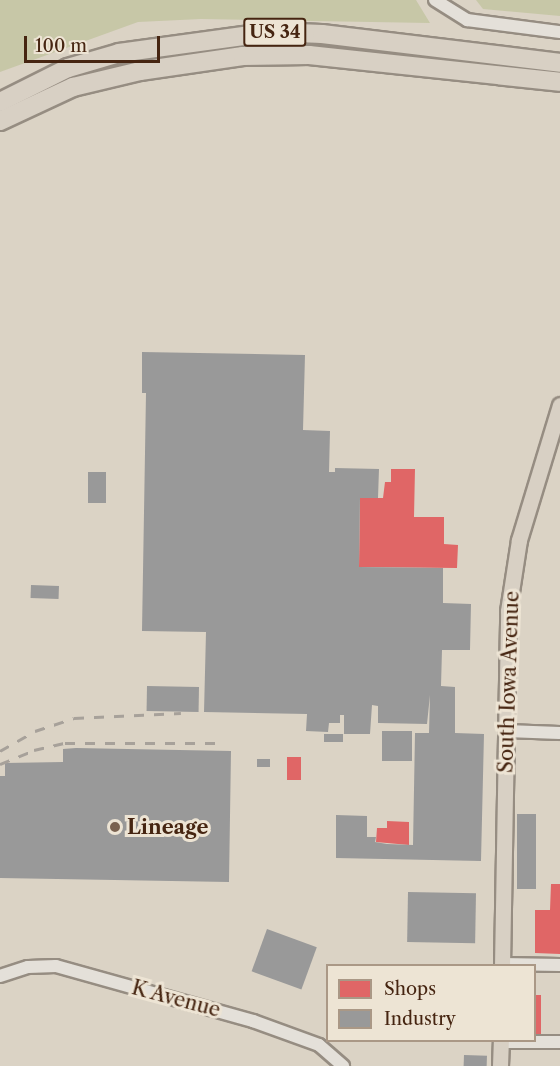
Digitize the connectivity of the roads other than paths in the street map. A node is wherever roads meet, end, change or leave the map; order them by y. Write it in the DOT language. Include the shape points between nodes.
graph roads {
  1 [pos="435,0"];
  2 [pos="560,32"];
  3 [pos="560,63"];
  4 [pos="560,82"];
  5 [pos="0,102"];
  6 [pos="0,121"];
  7 [pos="560,405"];
  8 [pos="506,731"];
  9 [pos="560,734"];
  10 [pos="502,964"];
  11 [pos="536,965"];
  12 [pos="560,965"];
  13 [pos="0,975"];
  14 [pos="501,1042"];
  15 [pos="536,1042"];
  16 [pos="560,1042"];
  17 [pos="343,1066"];
  18 [pos="500,1066"];
  1 -- 2 [label="street" via="467,20"];
  3 -- 5 [label="highway, US 34" via="322,34 253,33 119,53 68,68"];
  4 -- 6 [label="highway, US 34" via="309,55 243,56 140,71 73,87"];
  7 -- 8 [label="main road, South Iowa Avenue" via="527,509 514,569 508,611"];
  8 -- 9 [label="street"];
  8 -- 10 [label="main road, South Iowa Avenue"];
  11 -- 12 [label="street"];
  13 -- 17 [label="street, K Avenue" via="28,967 56,966 253,1021 319,1045"];
  14 -- 18 [label="main road"];
  15 -- 16 [label="street"];
}
